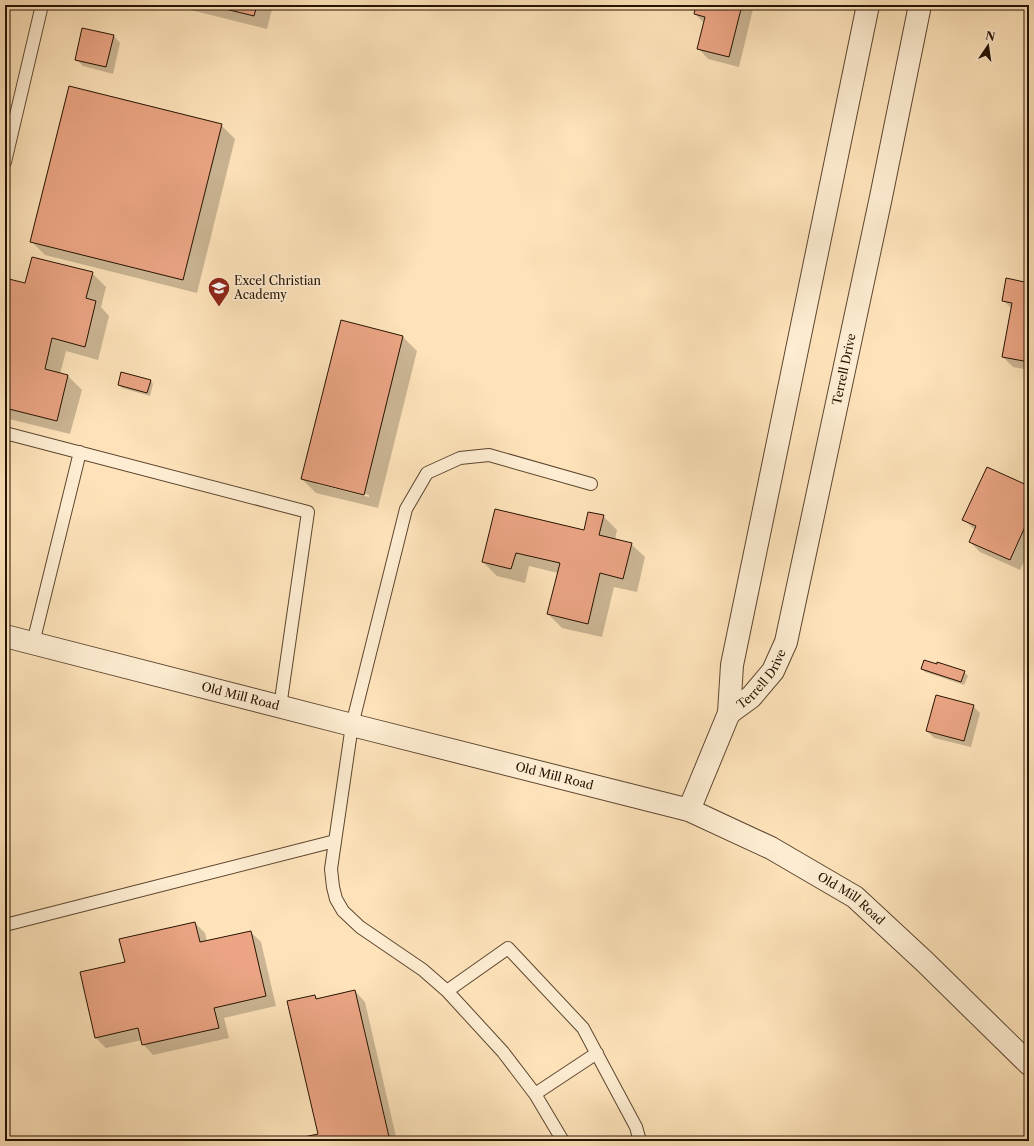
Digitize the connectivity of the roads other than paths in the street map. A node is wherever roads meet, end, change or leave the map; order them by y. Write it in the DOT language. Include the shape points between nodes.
graph roads {
  1 [pos="42,5"];
  2 [pos="868,5"];
  3 [pos="920,5"];
  4 [pos="5,162"];
  5 [pos="5,433"];
  6 [pos="80,452"];
  7 [pos="591,484"];
  8 [pos="5,636"];
  9 [pos="33,643"];
  10 [pos="280,707"];
  11 [pos="729,713"];
  12 [pos="352,725"];
  13 [pos="689,810"];
  14 [pos="335,841"];
  15 [pos="5,925"];
  16 [pos="447,991"];
  17 [pos="597,1054"];
  18 [pos="1029,1064"];
  19 [pos="535,1094"];
  20 [pos="563,1141"];
  21 [pos="640,1141"];
  1 -- 4 [label="lane"];
  2 -- 11 [label="street, Terrell Drive" via="732,665"];
  3 -- 11 [label="street, Terrell Drive" via="786,642 773,671 751,697"];
  5 -- 6 [label="lane"];
  6 -- 9 [label="lane"];
  6 -- 10 [label="lane" via="308,512"];
  7 -- 12 [label="lane" via="489,455 460,458 427,473 406,509"];
  8 -- 9 [label="street, Old Mill Road"];
  9 -- 10 [label="street, Old Mill Road"];
  10 -- 12 [label="street, Old Mill Road"];
  11 -- 13 [label="street, Terrell Drive"];
  12 -- 13 [label="street, Old Mill Road"];
  12 -- 14 [label="lane"];
  13 -- 18 [label="street, Old Mill Road" via="772,848 855,898 925,962"];
  14 -- 15 [label="lane"];
  14 -- 16 [label="lane" via="331,869 333,887 343,911 360,927 423,970"];
  16 -- 17 [label="lane" via="508,948 583,1028"];
  16 -- 19 [label="lane" via="503,1052"];
  17 -- 19 [label="lane"];
  17 -- 21 [label="lane" via="636,1127"];
  19 -- 20 [label="lane"];
}
